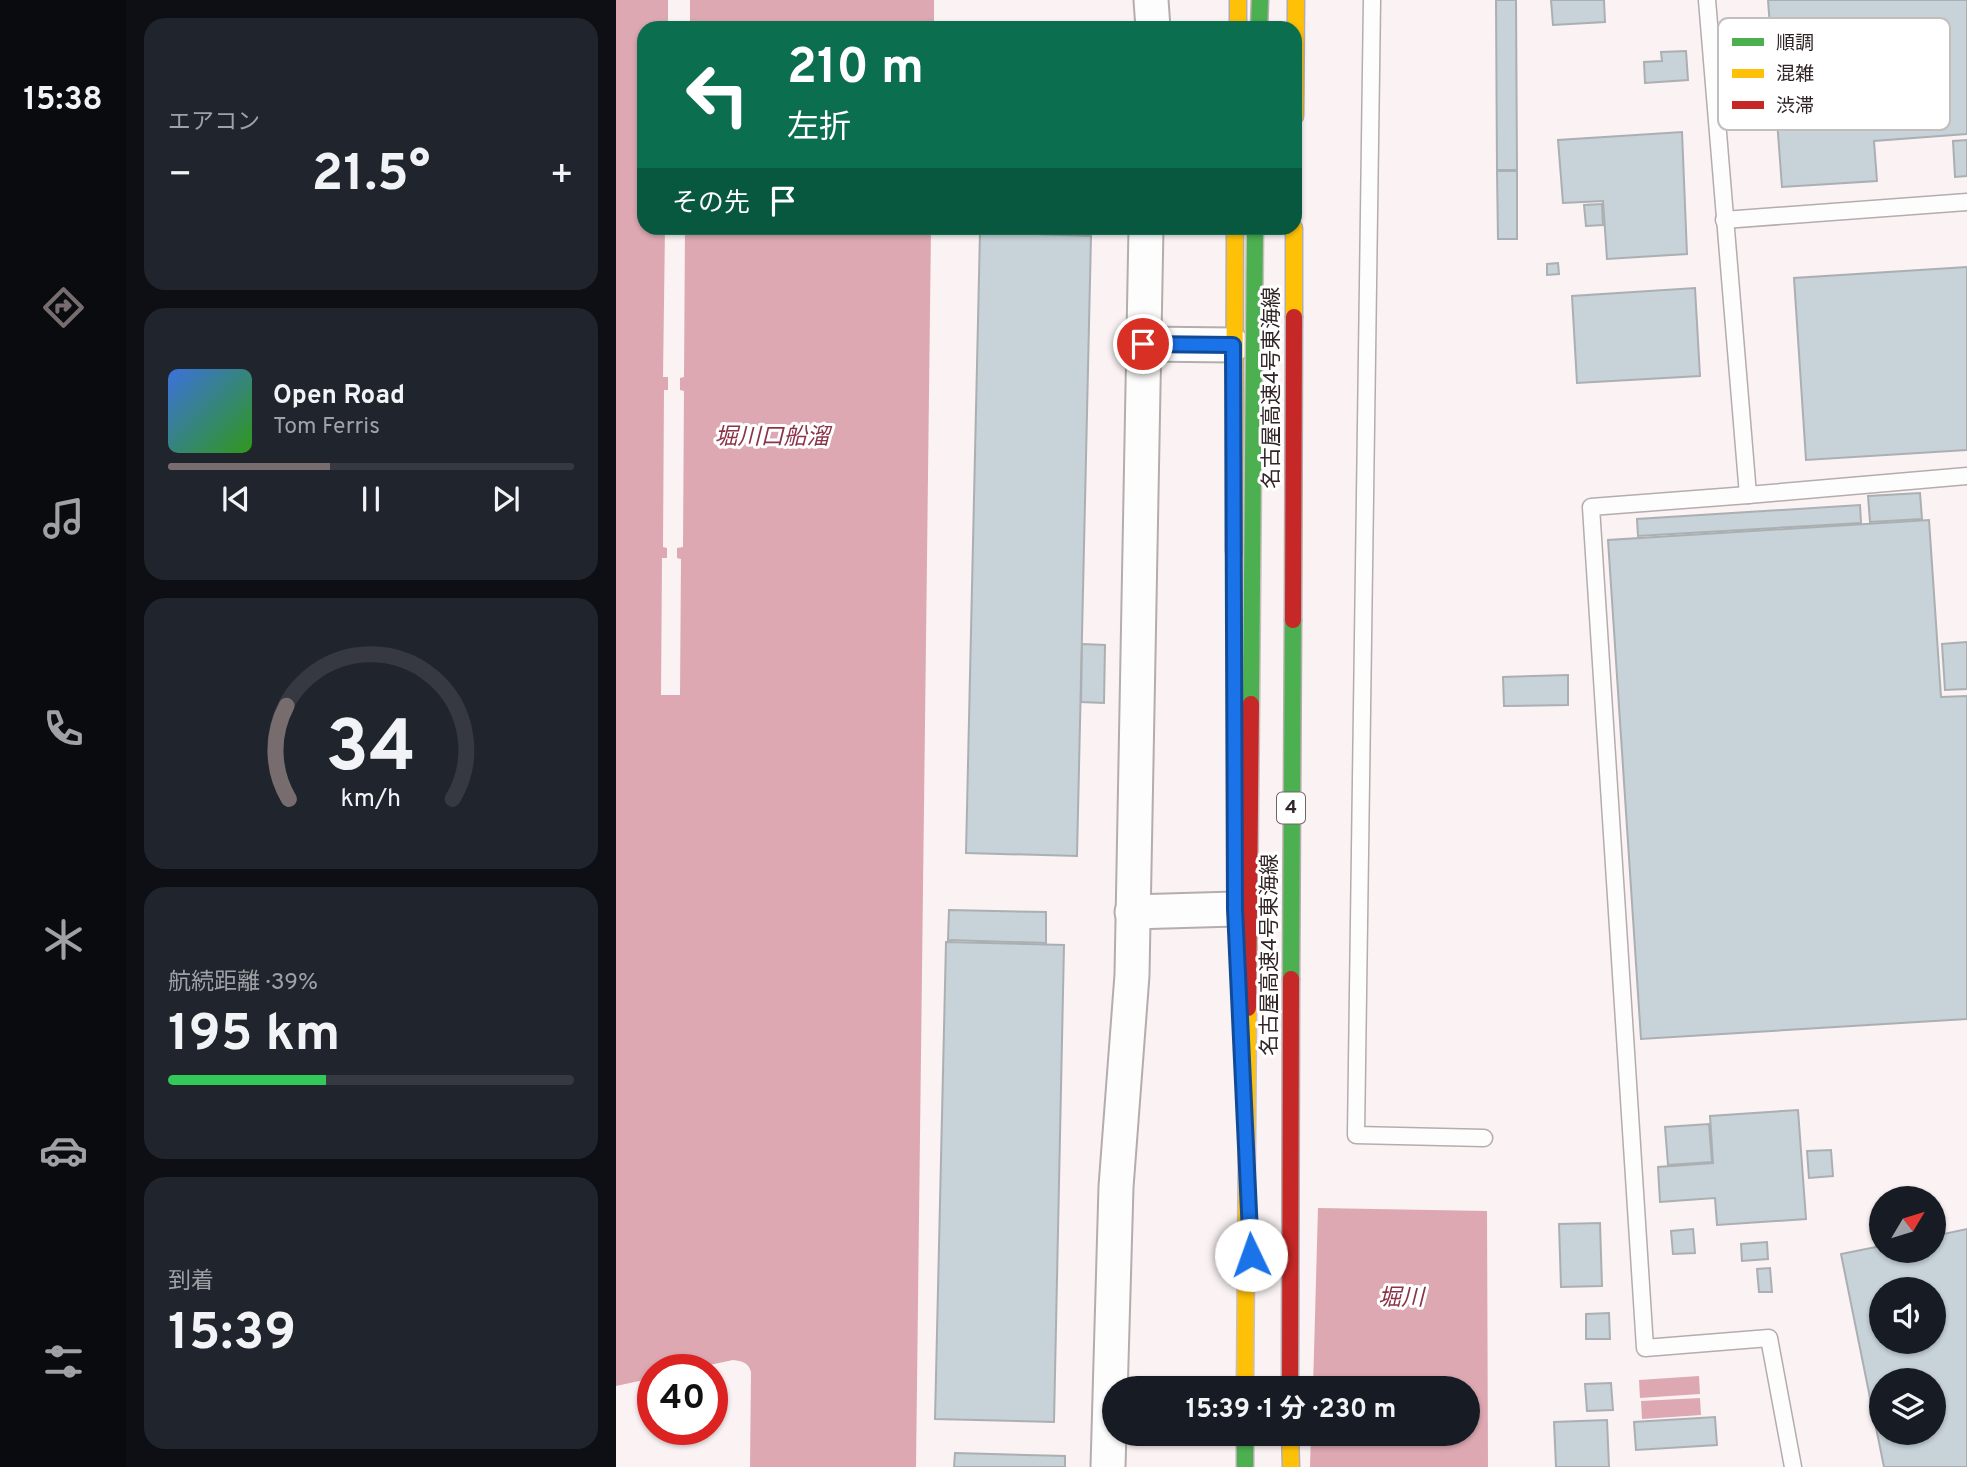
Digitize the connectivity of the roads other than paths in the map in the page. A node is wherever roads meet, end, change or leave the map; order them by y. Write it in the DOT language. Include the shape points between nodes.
graph roads {
  1 [pos="1151,0"];
  2 [pos="1238,0"];
  3 [pos="1260,0"];
  4 [pos="1296,0"];
  5 [pos="1372,0"];
  6 [pos="1707,0"];
  7 [pos="1152,21"];
  8 [pos="1238,21"];
  9 [pos="1259,21"];
  10 [pos="1296,21"];
  11 [pos="1967,202"];
  12 [pos="1724,220"];
  13 [pos="1146,235"];
  14 [pos="1235,235"];
  15 [pos="1255,235"];
  16 [pos="1294,235"];
  17 [pos="1143,344"];
  18 [pos="1233,345"];
  19 [pos="1967,476"];
  20 [pos="1748,495"];
  21 [pos="1234,565"];
  22 [pos="1234,716"];
  23 [pos="1235,909"];
  24 [pos="1132,912"];
  25 [pos="1484,1138"];
  26 [pos="1245,1376"];
  27 [pos="1256,1376"];
  28 [pos="1290,1376"];
  29 [pos="1245,1446"];
  30 [pos="1259,1446"];
  31 [pos="1290,1446"];
  32 [pos="1108,1467"];
  33 [pos="1245,1467"];
  34 [pos="1260,1467"];
  35 [pos="1291,1467"];
  36 [pos="1793,1467"];
  1 -- 7 [label="street"];
  2 -- 8 [label="main road"];
  3 -- 9 [label="main road"];
  4 -- 10 [label="main road"];
  5 -- 25 [label="lane" via="1356,1135"];
  6 -- 12 [label="lane"];
  11 -- 12 [label="lane"];
  12 -- 20 [label="lane"];
  13 -- 17 [label="street"];
  14 -- 18 [label="main road"];
  15 -- 26 [label="main road, 名古屋高速4号東海線 / 4, bridge"];
  16 -- 28 [label="main road, 名古屋高速4号東海線 / 4"];
  17 -- 18 [label="street"];
  17 -- 24 [label="street"];
  18 -- 21 [label="main road"];
  19 -- 20 [label="lane"];
  20 -- 36 [label="lane" via="1591,507 1645,1348 1769,1338"];
  22 -- 23 [label="main road"];
  23 -- 24 [label="street"];
  23 -- 27 [label="main road"];
  24 -- 32 [label="street" via="1132,975 1116,1186"];
  29 -- 33 [label="main road"];
  30 -- 34 [label="main road"];
  31 -- 35 [label="main road"];
}
